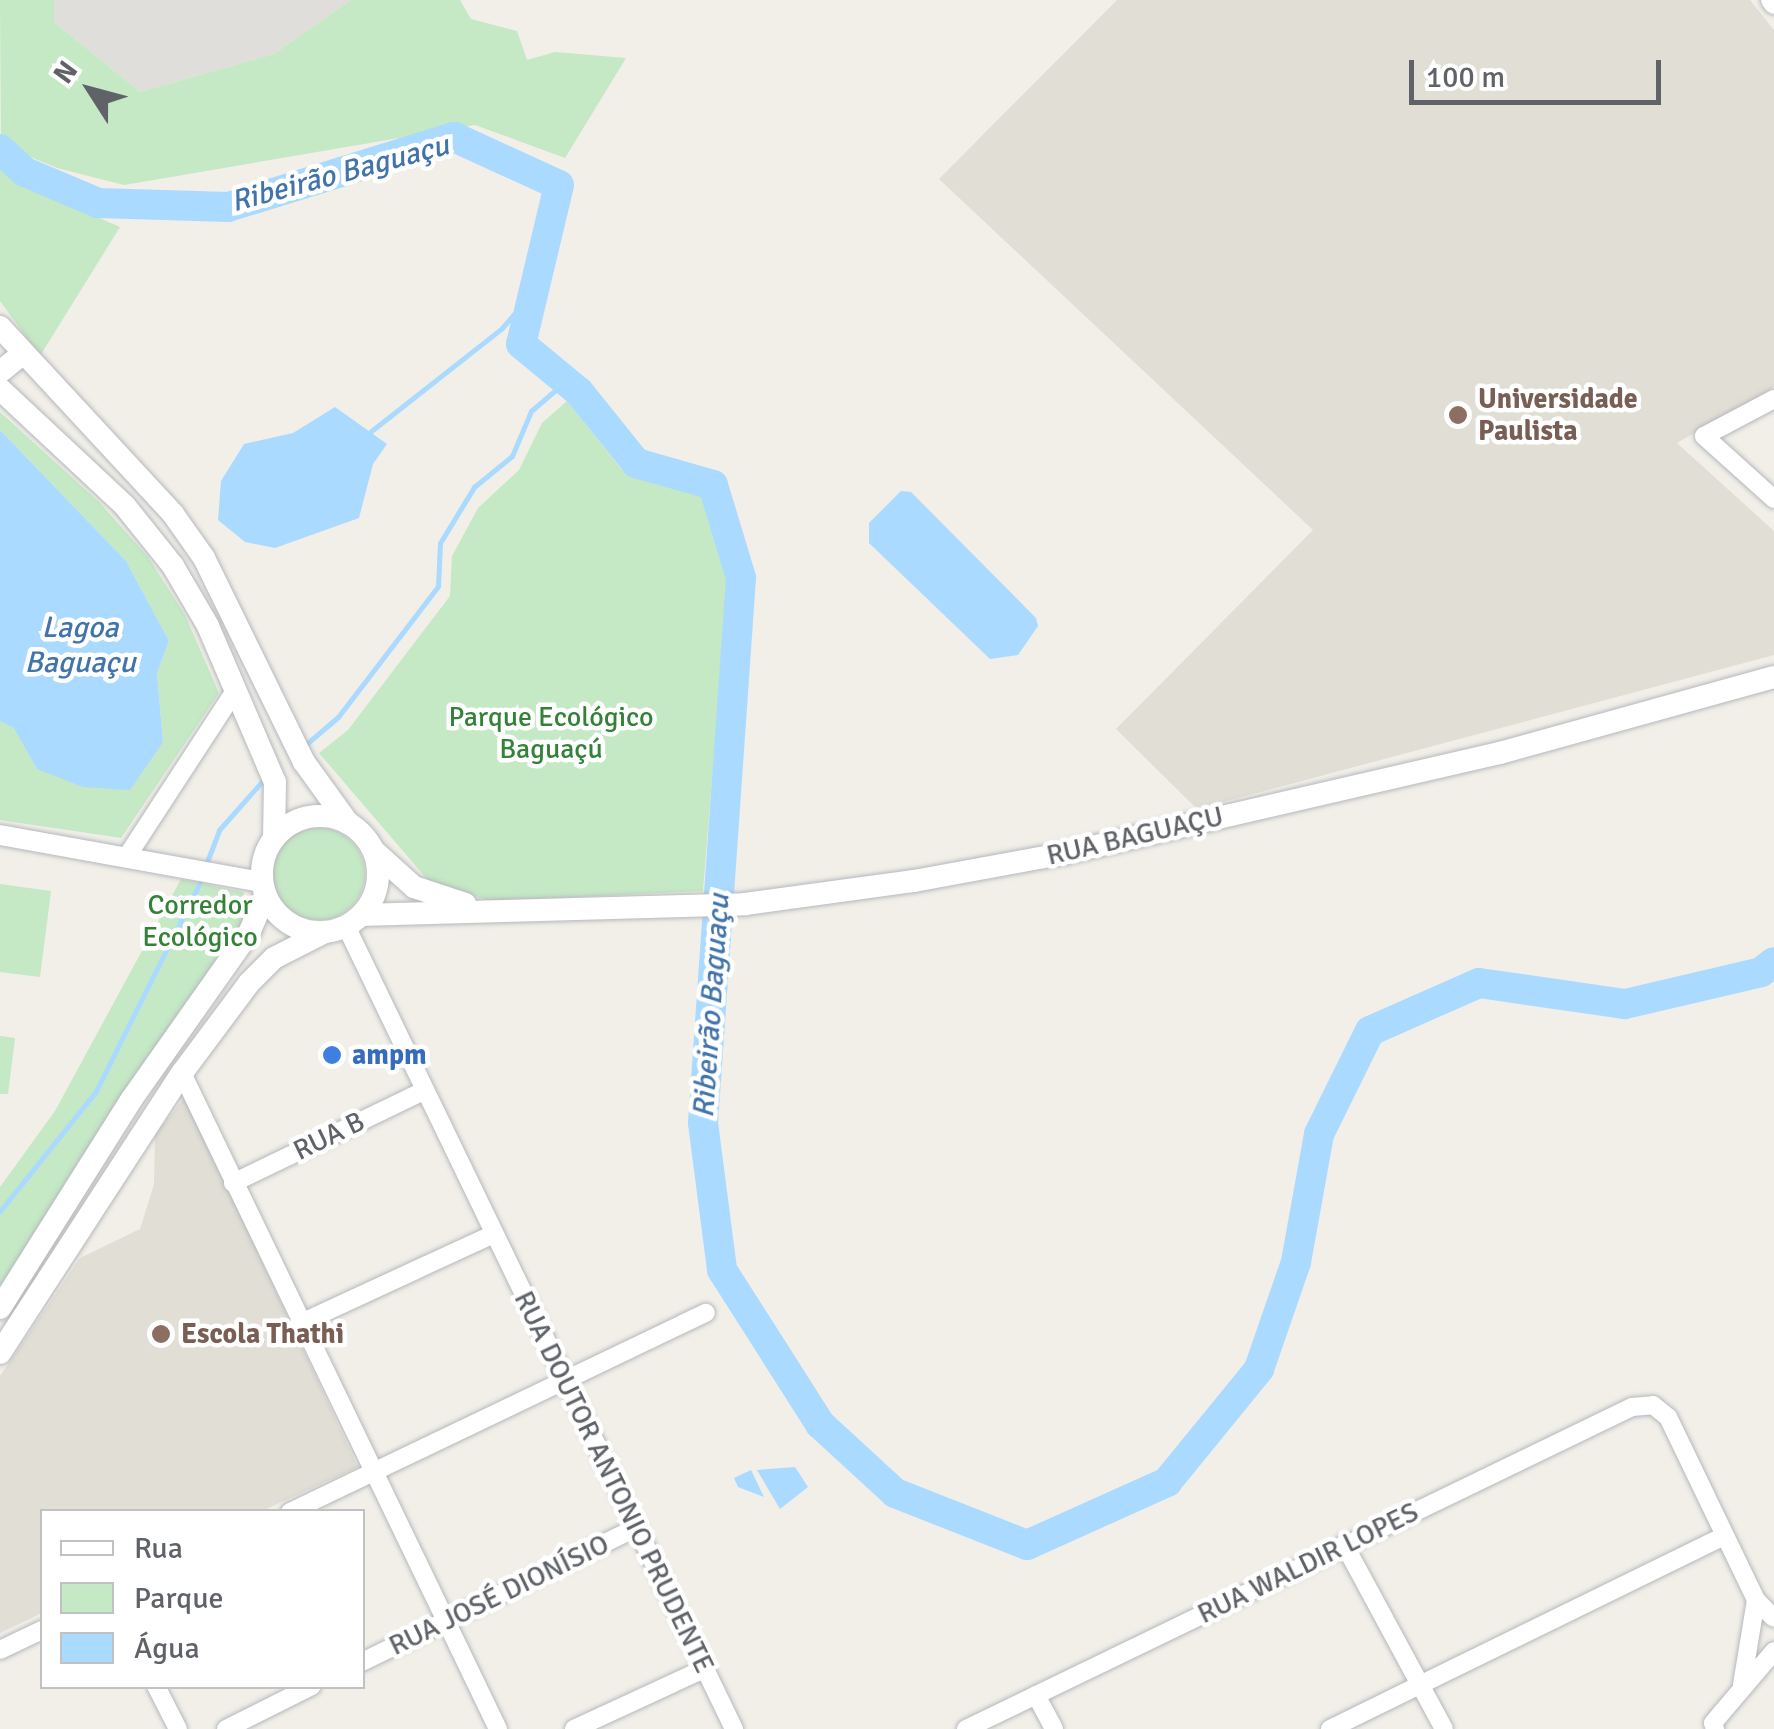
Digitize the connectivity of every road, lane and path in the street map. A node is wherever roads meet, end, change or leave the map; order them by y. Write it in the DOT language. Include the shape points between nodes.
graph roads {
  1 [pos="0,327"];
  2 [pos="21,356"];
  3 [pos="0,372"];
  4 [pos="0,389"];
  5 [pos="1774,399"];
  6 [pos="1774,499"];
  7 [pos="1774,677"];
  8 [pos="236,689"];
  9 [pos="348,823"];
  10 [pos="0,835"];
  11 [pos="274,838"];
  12 [pos="373,851"];
  13 [pos="126,858"];
  14 [pos="264,889"];
  15 [pos="483,908"];
  16 [pos="354,920"];
  17 [pos="323,932"];
  18 [pos="182,1072"];
  19 [pos="424,1090"];
  20 [pos="233,1183"];
  21 [pos="494,1234"];
  22 [pos="0,1308"];
  23 [pos="706,1313"];
  24 [pos="299,1324"];
  25 [pos="0,1353"];
  26 [pos="564,1380"];
  27 [pos="370,1473"];
  28 [pos="296,1509"];
  29 [pos="635,1528"];
  30 [pos="1724,1536"];
  31 [pos="1344,1544"];
  32 [pos="1756,1600"];
  33 [pos="1774,1618"];
  34 [pos="442,1622"];
  35 [pos="40,1631"];
  36 [pos="0,1650"];
  37 [pos="1774,1651"];
  38 [pos="365,1660"];
  39 [pos="704,1669"];
  40 [pos="1423,1684"];
  41 [pos="1742,1685"];
  42 [pos="158,1689"];
  43 [pos="306,1689"];
  44 [pos="1036,1695"];
  45 [pos="1710,1727"];
  46 [pos="178,1729"];
  47 [pos="226,1729"];
  48 [pos="498,1729"];
  49 [pos="574,1729"];
  50 [pos="734,1729"];
  51 [pos="966,1729"];
  52 [pos="1054,1729"];
  53 [pos="1330,1729"];
  54 [pos="1444,1729"];
  1 -- 2 [label="main road"];
  2 -- 3 [label="main road"];
  2 -- 9 [label="main road" via="173,514 204,558 304,762"];
  4 -- 8 [label="main road" via="125,506 161,551 208,626"];
  5 -- 6 [label="street" via="1704,436"];
  7 -- 15 [label="main road, RUA BAGUAÇU" via="1500,753 1066,853 745,904"];
  8 -- 11 [label="main road" via="275,782 280,810"];
  8 -- 13 [label="street"];
  9 -- 11 [label="main road" via="308,817"];
  9 -- 12 [label="main road"];
  10 -- 13 [label="street"];
  11 -- 14 [label="main road"];
  12 -- 15 [label="main road" via="414,887"];
  12 -- 16 [label="main road" via="377,884"];
  13 -- 14 [label="street"];
  14 -- 17 [label="main road" via="288,924"];
  14 -- 22 [label="main road" via="244,941 130,1100"];
  15 -- 16 [label="main road, RUA BAGUAÇU"];
  16 -- 17 [label="main road"];
  16 -- 19 [label="street, RUA DOUTOR ANTONIO PRUDENTE"];
  17 -- 18 [label="main road" via="274,958"];
  18 -- 20 [label="street"];
  18 -- 25 [label="main road"];
  19 -- 20 [label="street, RUA B"];
  19 -- 21 [label="street, RUA DOUTOR ANTONIO PRUDENTE"];
  20 -- 24 [label="street"];
  21 -- 24 [label="street"];
  21 -- 26 [label="street, RUA DOUTOR ANTONIO PRUDENTE"];
  23 -- 26 [label="street"];
  24 -- 27 [label="street"];
  26 -- 27 [label="street"];
  26 -- 29 [label="street, RUA DOUTOR ANTONIO PRUDENTE"];
  27 -- 28 [label="street"];
  27 -- 34 [label="street"];
  29 -- 34 [label="street, RUA JOSÉ DIONÍSIO"];
  29 -- 39 [label="street, RUA DOUTOR ANTONIO PRUDENTE"];
  30 -- 31 [label="street, RUA WALDIR LOPES" via="1668,1417 1653,1406 1632,1408"];
  30 -- 32 [label="street"];
  30 -- 40 [label="street"];
  31 -- 40 [label="street"];
  31 -- 44 [label="street, RUA WALDIR LOPES"];
  32 -- 33 [label="street"];
  32 -- 41 [label="street"];
  34 -- 38 [label="street, RUA JOSÉ DIONÍSIO"];
  34 -- 48 [label="street"];
  35 -- 36 [label="street"];
  37 -- 41 [label="street"];
  39 -- 49 [label="street"];
  39 -- 50 [label="street, RUA DOUTOR ANTONIO PRUDENTE"];
  40 -- 53 [label="street"];
  40 -- 54 [label="street"];
  41 -- 45 [label="street"];
  42 -- 46 [label="street"];
  43 -- 47 [label="street"];
  44 -- 51 [label="street, RUA WALDIR LOPES"];
  44 -- 52 [label="street"];
}
